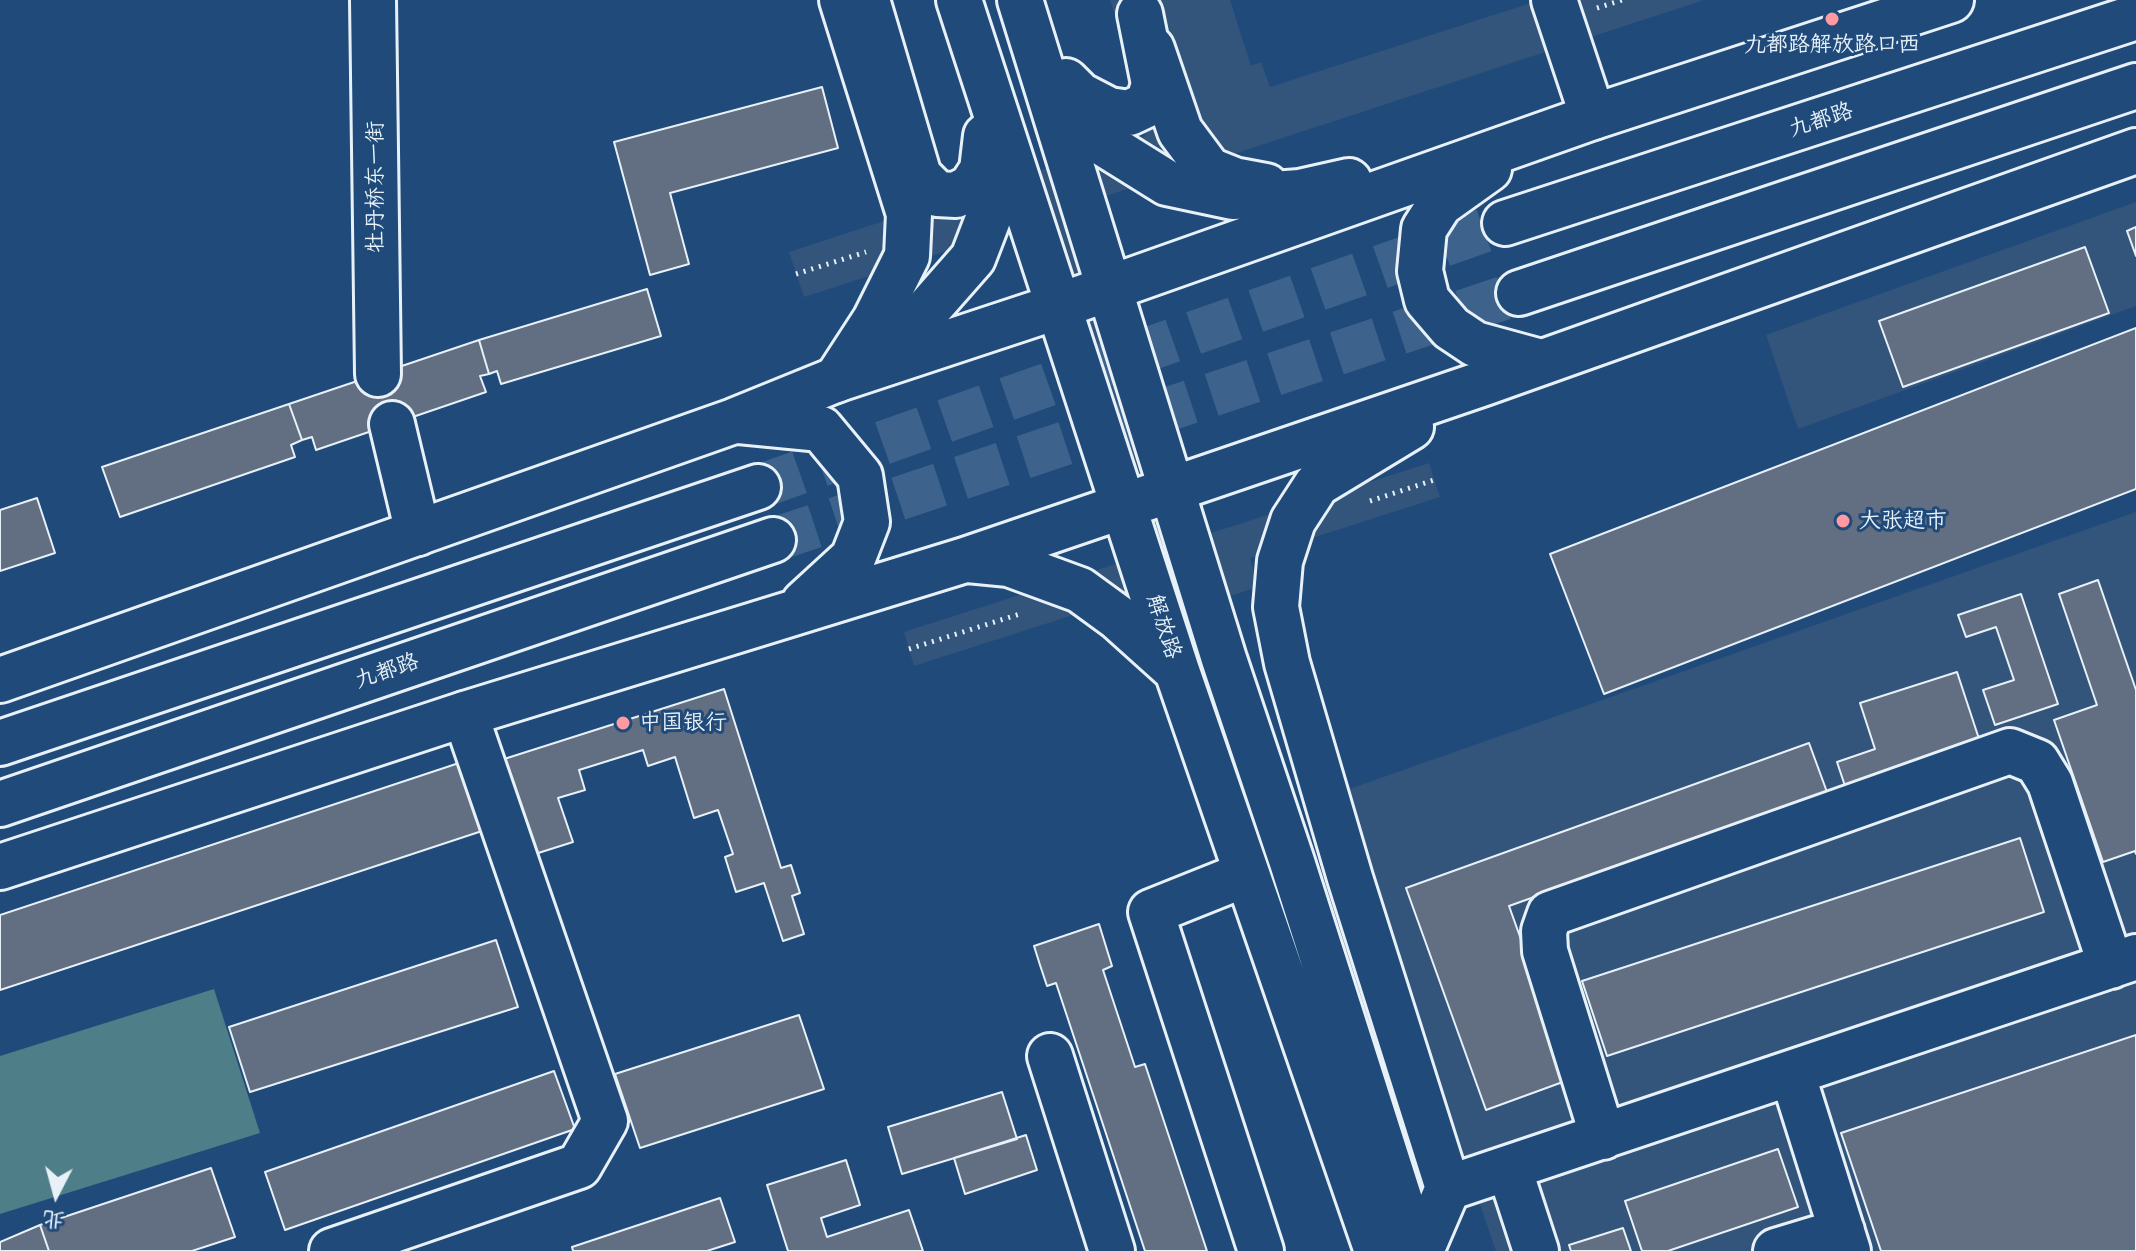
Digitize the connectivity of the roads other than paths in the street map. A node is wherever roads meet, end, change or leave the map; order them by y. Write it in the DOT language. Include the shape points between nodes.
graph roads {
  1 [pos="373,0"];
  2 [pos="842,0"];
  3 [pos="867,0"];
  4 [pos="959,0"];
  5 [pos="1020,0"];
  6 [pos="1951,0"];
  7 [pos="1570,6"];
  8 [pos="1138,7"];
  9 [pos="2136,17"];
  10 [pos="1038,52"];
  11 [pos="2136,86"];
  12 [pos="991,97"];
  13 [pos="1593,117"];
  14 [pos="1538,138"];
  15 [pos="2136,151"];
  16 [pos="1300,192"];
  17 [pos="1505,223"];
  18 [pos="1108,289"];
  19 [pos="1519,293"];
  20 [pos="1059,306"];
  21 [pos="1541,362"];
  22 [pos="378,374"];
  23 [pos="835,380"];
  24 [pos="1484,383"];
  25 [pos="734,421"];
  26 [pos="392,424"];
  27 [pos="758,487"];
  28 [pos="1171,490"];
  29 [pos="1124,506"];
  30 [pos="418,533"];
  31 [pos="773,540"];
  32 [pos="965,560"];
  33 [pos="793,613"];
  34 [pos="1177,671"];
  35 [pos="0,680"];
  36 [pos="465,714"];
  37 [pos="0,743"];
  38 [pos="0,804"];
  39 [pos="0,867"];
  40 [pos="1246,874"];
  41 [pos="2123,961"];
  42 [pos="1050,1056"];
  43 [pos="1792,1073"];
  44 [pos="1603,1137"];
  45 [pos="1509,1168"];
  46 [pos="1448,1188"];
  47 [pos="1845,1241"];
  48 [pos="332,1251"];
  49 [pos="1112,1251"];
  50 [pos="1261,1251"];
  51 [pos="1377,1251"];
  52 [pos="1418,1251"];
  53 [pos="1536,1251"];
  54 [pos="1776,1251"];
  1 -- 22 [label="main road, 牡丹桥东一街"];
  2 -- 23 [label="main road" via="909,214 907,256 875,320"];
  3 -- 12 [label="main road" via="919,176 937,194 956,195 971,187 982,170"];
  4 -- 12 [label="main road, 解放路"];
  5 -- 10 [label="main road"];
  6 -- 13 [label="main road"];
  7 -- 13 [label="main road"];
  8 -- 10 [label="main road" via="1154,84 1148,104 1129,113 1109,110 1080,95"];
  8 -- 16 [label="main road" via="1180,131 1209,170"];
  9 -- 17 [label="main road, 九都路"];
  10 -- 16 [label="main road" via="1098,140 1167,183 1233,197"];
  10 -- 18 [label="main road"];
  11 -- 19 [label="main road"];
  12 -- 20 [label="main road, 解放路"];
  12 -- 23 [label="main road" via="998,193 973,258 915,324"];
  13 -- 14 [label="main road"];
  14 -- 16 [label="main road"];
  14 -- 18 [label="main road"];
  14 -- 21 [label="main road" via="1440,204 1424,229 1420,271 1427,300 1451,328 1475,344"];
  15 -- 21 [label="main road"];
  18 -- 20 [label="main road"];
  18 -- 28 [label="main road"];
  20 -- 23 [label="main road"];
  20 -- 29 [label="main road, 解放路"];
  21 -- 24 [label="main road"];
  23 -- 25 [label="main road"];
  24 -- 28 [label="main road"];
  24 -- 46 [label="main road" via="1317,484 1293,521 1280,561 1276,607 1287,663 1350,878"];
  25 -- 30 [label="main road"];
  25 -- 33 [label="main road" via="821,429 860,476 867,522 853,558"];
  26 -- 30 [label="main road"];
  27 -- 37 [label="main road"];
  28 -- 29 [label="main road"];
  28 -- 52 [label="main road"];
  29 -- 32 [label="main road"];
  29 -- 34 [label="main road, 解放路"];
  30 -- 35 [label="main road"];
  31 -- 38 [label="main road, 九都路"];
  32 -- 33 [label="main road"];
  32 -- 34 [label="main road" via="1009,564 1080,590"];
  33 -- 36 [label="main road"];
  34 -- 40 [label="main road, 解放路"];
  36 -- 39 [label="main road"];
  36 -- 48 [label="main road" via="605,1121 579,1166"];
  40 -- 50 [label="main road" via="1151,912"];
  40 -- 51 [label="main road, 解放路"];
  41 -- 43 [label="main road"];
  41 -- 44 [label="main road" via="2050,783 2037,762 2010,751 1550,914 1545,951"];
  42 -- 49 [label="main road"];
  43 -- 44 [label="main road"];
  43 -- 47 [label="main road"];
  44 -- 45 [label="main road"];
  45 -- 46 [label="main road"];
  45 -- 53 [label="main road"];
  46 -- 52 [label="main road"];
  47 -- 54 [label="main road"];
}
